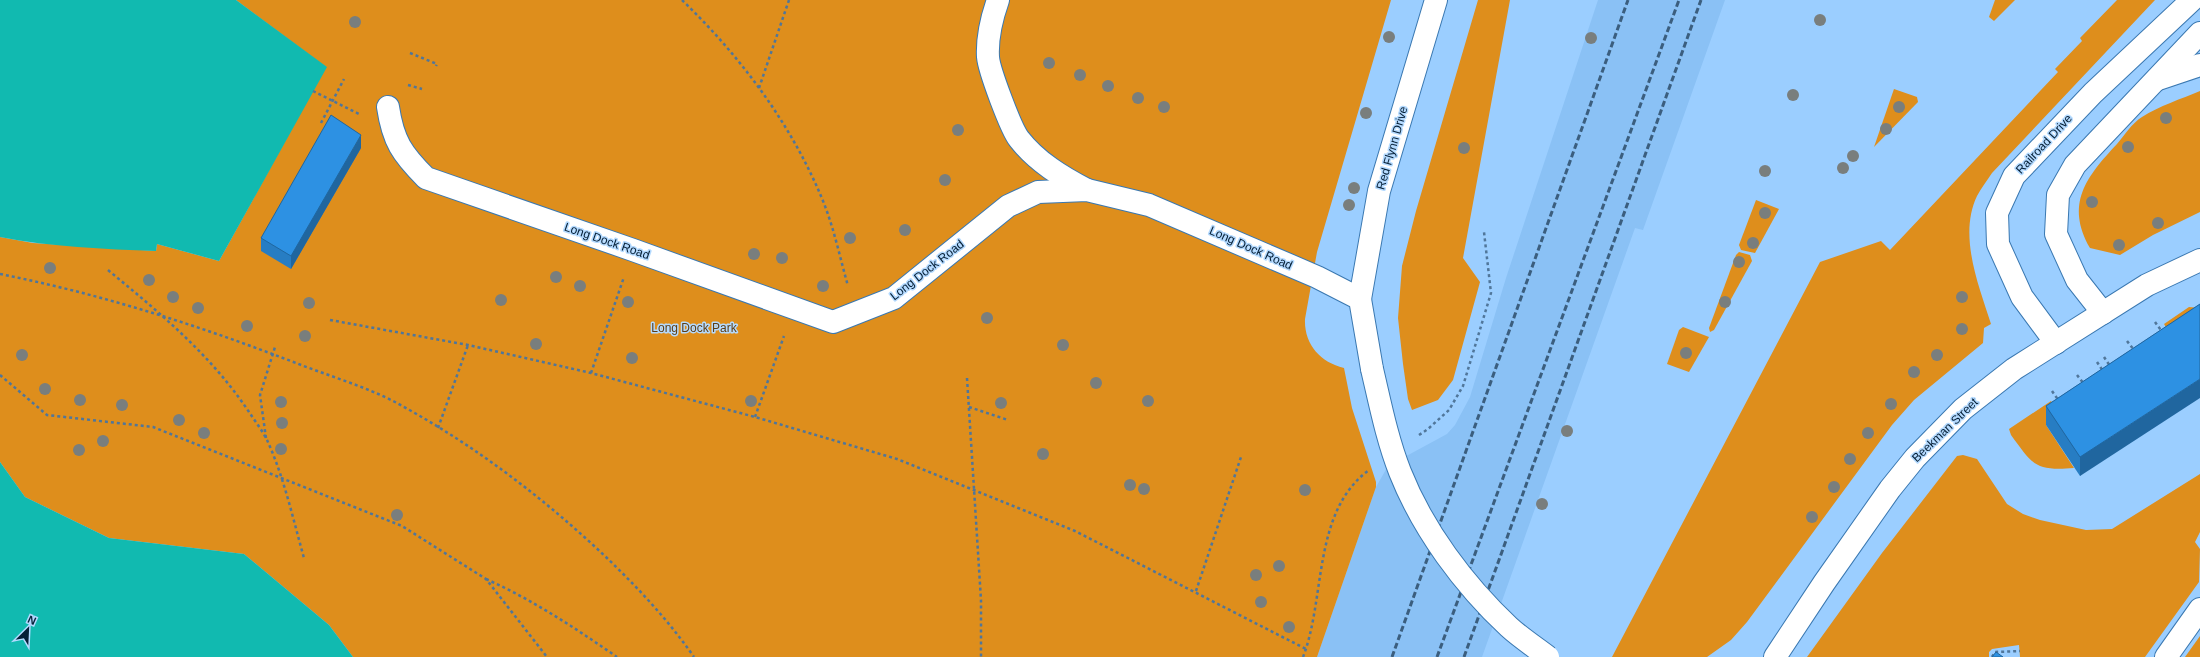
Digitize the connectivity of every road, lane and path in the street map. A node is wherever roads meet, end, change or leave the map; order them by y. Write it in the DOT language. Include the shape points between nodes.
graph roads {
  1 [pos="682,0"];
  2 [pos="789,0"];
  3 [pos="998,0"];
  4 [pos="1436,0"];
  5 [pos="2192,0"];
  6 [pos="2200,33"];
  7 [pos="410,53"];
  8 [pos="2200,65"];
  9 [pos="436,66"];
  10 [pos="344,78"];
  11 [pos="2154,80"];
  12 [pos="407,85"];
  13 [pos="758,88"];
  14 [pos="422,90"];
  15 [pos="313,91"];
  16 [pos="333,101"];
  17 [pos="388,107"];
  18 [pos="321,123"];
  19 [pos="392,130"];
  20 [pos="1087,190"];
  21 [pos="633,250"];
  22 [pos="2200,260"];
  23 [pos="108,270"];
  24 [pos="0,274"];
  25 [pos="1360,299"];
  26 [pos="794,309"];
  27 [pos="856,312"];
  28 [pos="2103,313"];
  29 [pos="165,317"];
  30 [pos="330,320"];
  31 [pos="2155,322"];
  32 [pos="2166,338"];
  33 [pos="2127,341"];
  34 [pos="2056,343"];
  35 [pos="468,345"];
  36 [pos="276,347"];
  37 [pos="272,354"];
  38 [pos="2138,356"];
  39 [pos="2104,357"];
  40 [pos="2097,362"];
  41 [pos="2114,372"];
  42 [pos="591,373"];
  43 [pos="0,375"];
  44 [pos="2077,375"];
  45 [pos="2107,377"];
  46 [pos="967,378"];
  47 [pos="2087,390"];
  48 [pos="2052,391"];
  49 [pos="2062,406"];
  50 [pos="969,407"];
  51 [pos="755,417"];
  52 [pos="1008,420"];
  53 [pos="438,428"];
  54 [pos="266,438"];
  55 [pos="1240,457"];
  56 [pos="281,478"];
  57 [pos="973,489"];
  58 [pos="304,558"];
  59 [pos="486,578"];
  60 [pos="1196,592"];
  61 [pos="2200,610"];
  62 [pos="1306,649"];
  63 [pos="2020,650"];
  64 [pos="547,657"];
  65 [pos="617,657"];
  66 [pos="694,657"];
  67 [pos="981,657"];
  68 [pos="1548,657"];
  69 [pos="1775,657"];
  70 [pos="1992,657"];
  71 [pos="2166,657"];
  1 -- 13 [label="path" via="702,20"];
  2 -- 13 [label="path"];
  3 -- 20 [label="street" via="993,15 988,57 1003,104 1018,139 1054,172"];
  4 -- 25 [label="street, Red Flynn Drive" via="1379,191"];
  5 -- 34 [label="street, Railroad Drive" via="2093,93 2014,176 1997,213 1998,244 2022,297"];
  6 -- 11 [label="street"];
  7 -- 9 [label="path" via="437,64"];
  8 -- 11 [label="street"];
  10 -- 16 [label="path"];
  11 -- 28 [label="street" via="2075,165 2058,196 2056,234 2077,280"];
  12 -- 14 [label="path"];
  13 -- 27 [label="path" via="786,126 823,202"];
  15 -- 16 [label="path"];
  16 -- 18 [label="path"];
  16 -- 19 [label="path"];
  17 -- 19 [label="street, Long Dock Road"];
  19 -- 21 [label="street, Long Dock Road" via="406,157 426,178"];
  20 -- 25 [label="street, Long Dock Road" via="1148,205 1310,274"];
  20 -- 27 [label="street, Long Dock Road" via="1038,192 1008,206 894,298"];
  21 -- 26 [label="street, Long Dock Road"];
  21 -- 42 [label="path"];
  22 -- 28 [label="street, Beekman Street" via="2147,285"];
  23 -- 29 [label="path"];
  24 -- 29 [label="path" via="53,285"];
  25 -- 68 [label="street, bridge" via="1384,419 1400,472 1423,519 1452,563 1479,596 1510,628"];
  26 -- 27 [label="street, Long Dock Road" via="833,322"];
  26 -- 51 [label="path"];
  28 -- 34 [label="street, Beekman Street"];
  29 -- 37 [label="path"];
  29 -- 54 [label="path" via="208,359 238,396"];
  30 -- 35 [label="path"];
  31 -- 32 [label="path"];
  33 -- 38 [label="path"];
  34 -- 69 [label="street, Beekman Street" via="2014,369 1963,409 1915,458 1824,583"];
  35 -- 42 [label="path"];
  35 -- 53 [label="path"];
  36 -- 37 [label="path"];
  37 -- 53 [label="path" via="394,402"];
  37 -- 54 [label="path" via="260,395"];
  39 -- 41 [label="path"];
  40 -- 45 [label="path"];
  42 -- 51 [label="path"];
  43 -- 56 [label="path" via="47,415 152,427"];
  44 -- 47 [label="path"];
  46 -- 50 [label="path"];
  48 -- 49 [label="path"];
  50 -- 52 [label="path"];
  50 -- 57 [label="path"];
  51 -- 57 [label="path" via="897,459"];
  53 -- 66 [label="path" via="523,484 580,532 634,585"];
  54 -- 56 [label="path"];
  55 -- 60 [label="path"];
  56 -- 58 [label="path"];
  56 -- 59 [label="path" via="402,526"];
  57 -- 60 [label="path" via="1075,531"];
  57 -- 67 [label="path" via="981,600"];
  59 -- 64 [label="path"];
  59 -- 65 [label="path" via="512,590 569,624"];
  60 -- 62 [label="path"];
  61 -- 71 [label="street"];
  63 -- 70 [label="path" via="1995,652"];
}
